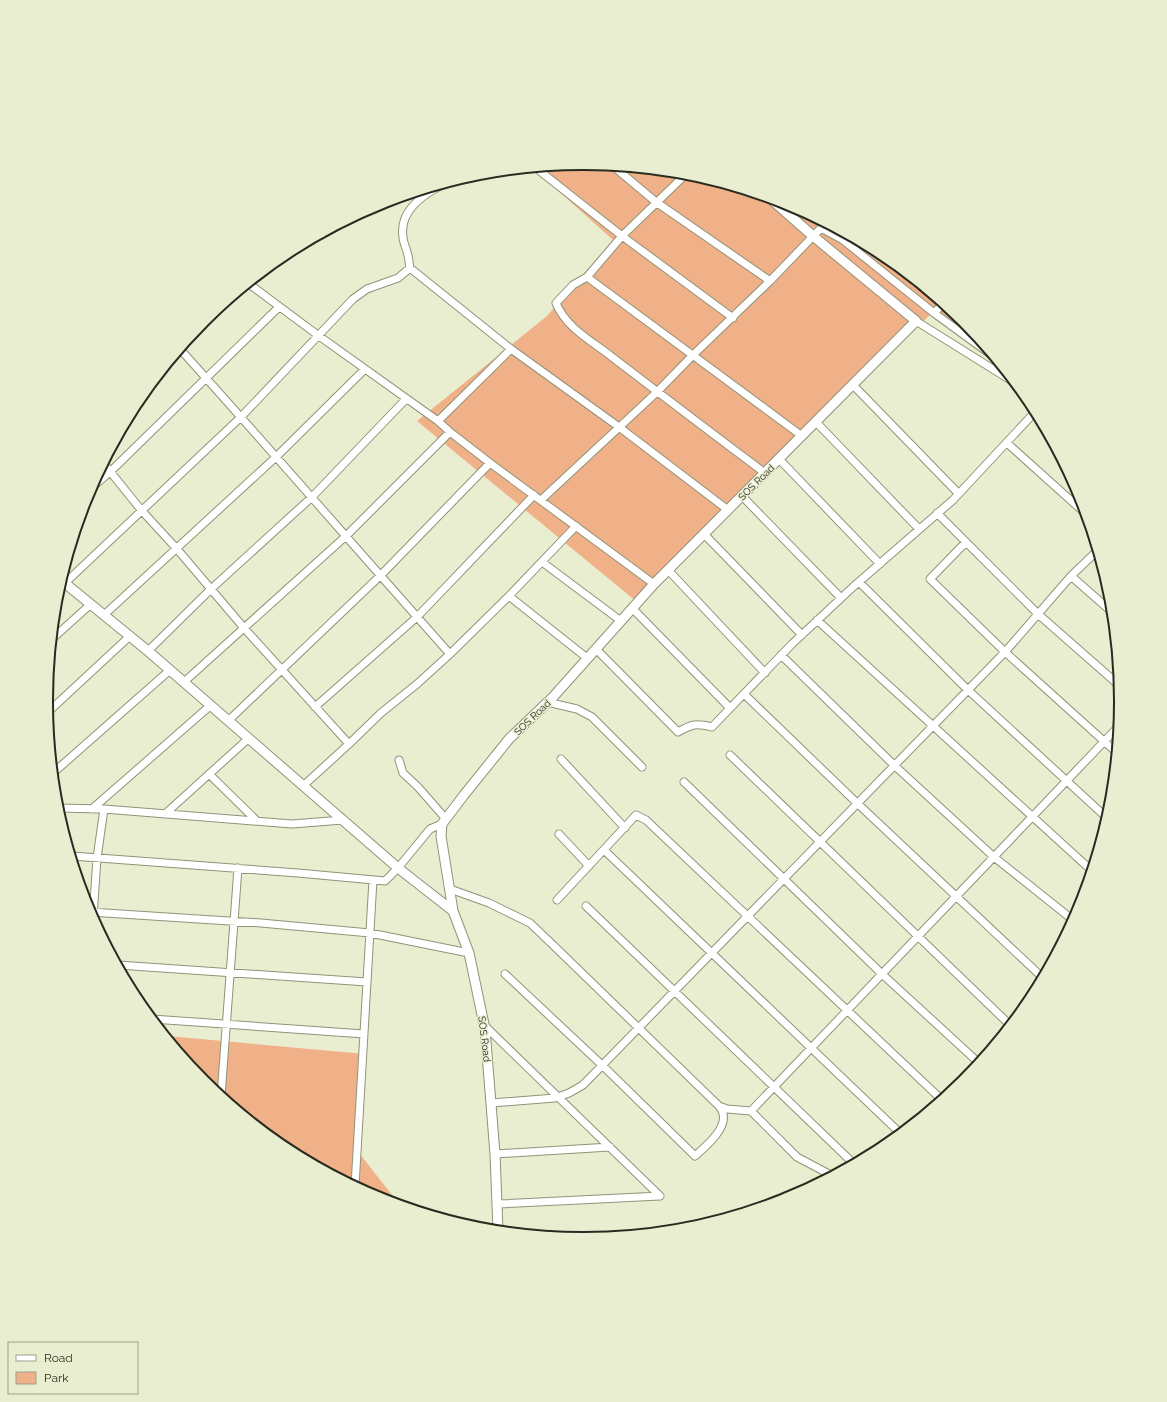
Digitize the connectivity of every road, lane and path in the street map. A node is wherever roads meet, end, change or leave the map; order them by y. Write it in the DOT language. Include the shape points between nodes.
graph roads {
  1 [pos="620,172"];
  2 [pos="542,173"];
  3 [pos="680,180"];
  4 [pos="426,195"];
  5 [pos="656,202"];
  6 [pos="783,210"];
  7 [pos="622,236"];
  8 [pos="813,236"];
  9 [pos="410,268"];
  10 [pos="587,277"];
  11 [pos="770,282"];
  12 [pos="253,287"];
  13 [pos="280,307"];
  14 [pos="939,308"];
  15 [pos="934,313"];
  16 [pos="733,318"];
  17 [pos="916,321"];
  18 [pos="319,336"];
  19 [pos="974,342"];
  20 [pos="511,349"];
  21 [pos="183,353"];
  22 [pos="693,355"];
  23 [pos="365,369"];
  24 [pos="999,372"];
  25 [pos="207,379"];
  26 [pos="853,385"];
  27 [pos="656,392"];
  28 [pos="406,399"];
  29 [pos="1031,416"];
  30 [pos="241,417"];
  31 [pos="438,421"];
  32 [pos="816,422"];
  33 [pos="619,428"];
  34 [pos="450,432"];
  35 [pos="802,436"];
  36 [pos="1007,443"];
  37 [pos="276,457"];
  38 [pos="779,459"];
  39 [pos="490,463"];
  40 [pos="107,468"];
  41 [pos="110,471"];
  42 [pos="765,473"];
  43 [pos="102,478"];
  44 [pos="958,493"];
  45 [pos="534,495"];
  46 [pos="742,496"];
  47 [pos="312,497"];
  48 [pos="541,500"];
  49 [pos="1077,506"];
  50 [pos="728,510"];
  51 [pos="142,511"];
  52 [pos="938,513"];
  53 [pos="576,526"];
  54 [pos="919,529"];
  55 [pos="704,534"];
  56 [pos="346,536"];
  57 [pos="966,542"];
  58 [pos="177,549"];
  59 [pos="1093,555"];
  60 [pos="542,562"];
  61 [pos="880,564"];
  62 [pos="668,570"];
  63 [pos="380,576"];
  64 [pos="1071,576"];
  65 [pos="68,577"];
  66 [pos="859,582"];
  67 [pos="66,584"];
  68 [pos="654,584"];
  69 [pos="211,589"];
  70 [pos="510,596"];
  71 [pos="841,598"];
  72 [pos="91,604"];
  73 [pos="1105,606"];
  74 [pos="632,608"];
  75 [pos="1038,614"];
  76 [pos="104,615"];
  77 [pos="417,617"];
  78 [pos="817,620"];
  79 [pos="621,621"];
  80 [pos="244,628"];
  81 [pos="58,634"];
  82 [pos="802,635"];
  83 [pos="130,636"];
  84 [pos="596,649"];
  85 [pos="148,651"];
  86 [pos="1005,652"];
  87 [pos="450,654"];
  88 [pos="781,655"];
  89 [pos="587,658"];
  90 [pos="170,670"];
  91 [pos="282,670"];
  92 [pos="765,673"];
  93 [pos="1113,680"];
  94 [pos="184,682"];
  95 [pos="968,690"];
  96 [pos="744,694"];
  97 [pos="548,702"];
  98 [pos="211,705"];
  99 [pos="53,707"];
  100 [pos="315,707"];
  101 [pos="730,708"];
  102 [pos="229,720"];
  103 [pos="933,727"];
  104 [pos="1113,733"];
  105 [pos="249,738"];
  106 [pos="1105,742"];
  107 [pos="350,744"];
  108 [pos="1112,748"];
  109 [pos="730,755"];
  110 [pos="399,760"];
  111 [pos="561,760"];
  112 [pos="895,766"];
  113 [pos="642,767"];
  114 [pos="58,770"];
  115 [pos="209,774"];
  116 [pos="1067,781"];
  117 [pos="684,782"];
  118 [pos="303,786"];
  119 [pos="858,804"];
  120 [pos="64,808"];
  121 [pos="92,809"];
  122 [pos="104,809"];
  123 [pos="1102,813"];
  124 [pos="164,814"];
  125 [pos="1033,816"];
  126 [pos="343,820"];
  127 [pos="257,821"];
  128 [pos="444,821"];
  129 [pos="625,828"];
  130 [pos="559,834"];
  131 [pos="604,850"];
  132 [pos="76,856"];
  133 [pos="994,857"];
  134 [pos="97,858"];
  135 [pos="589,866"];
  136 [pos="1088,867"];
  137 [pos="238,868"];
  138 [pos="398,868"];
  139 [pos="785,879"];
  140 [pos="373,880"];
  141 [pos="450,889"];
  142 [pos="957,896"];
  143 [pos="557,900"];
  144 [pos="93,904"];
  145 [pos="586,906"];
  146 [pos="453,911"];
  147 [pos="98,914"];
  148 [pos="1068,916"];
  149 [pos="748,917"];
  150 [pos="234,921"];
  151 [pos="370,933"];
  152 [pos="469,953"];
  153 [pos="712,954"];
  154 [pos="124,965"];
  155 [pos="230,973"];
  156 [pos="505,974"];
  157 [pos="882,974"];
  158 [pos="1038,974"];
  159 [pos="367,982"];
  160 [pos="676,992"];
  161 [pos="847,1010"];
  162 [pos="160,1020"];
  163 [pos="1006,1021"];
  164 [pos="226,1024"];
  165 [pos="484,1025"];
  166 [pos="640,1029"];
  167 [pos="364,1034"];
  168 [pos="811,1048"];
  169 [pos="975,1059"];
  170 [pos="603,1066"];
  171 [pos="774,1087"];
  172 [pos="222,1088"];
  173 [pos="938,1096"];
  174 [pos="558,1097"];
  175 [pos="491,1103"];
  176 [pos="719,1106"];
  177 [pos="751,1111"];
  178 [pos="896,1129"];
  179 [pos="610,1147"];
  180 [pos="495,1154"];
  181 [pos="850,1160"];
  182 [pos="826,1172"];
  183 [pos="355,1180"];
  184 [pos="498,1204"];
  185 [pos="498,1224"];
  1 -- 5 [label="street"];
  2 -- 7 [label="street"];
  3 -- 5 [label="street"];
  4 -- 9 [label="street" via="413,205 402,223"];
  5 -- 7 [label="street"];
  5 -- 11 [label="street"];
  6 -- 8 [label="street"];
  7 -- 10 [label="street"];
  7 -- 16 [label="street"];
  8 -- 11 [label="street"];
  8 -- 15 [label="street" via="821,228 843,240"];
  8 -- 17 [label="street"];
  9 -- 18 [label="street" via="398,278 367,289 353,299"];
  9 -- 20 [label="street"];
  10 -- 22 [label="street"];
  10 -- 27 [label="street" via="573,285 556,303 560,313 578,332"];
  11 -- 16 [label="street"];
  12 -- 13 [label="street"];
  13 -- 18 [label="street"];
  13 -- 25 [label="street"];
  14 -- 15 [label="street"];
  15 -- 19 [label="street"];
  16 -- 22 [label="street"];
  17 -- 24 [label="street"];
  17 -- 26 [label="street, SOS Road"];
  18 -- 23 [label="street"];
  18 -- 30 [label="street"];
  20 -- 31 [label="street"];
  20 -- 33 [label="street"];
  21 -- 25 [label="street"];
  22 -- 27 [label="street"];
  22 -- 35 [label="street"];
  23 -- 28 [label="street"];
  23 -- 37 [label="street"];
  25 -- 30 [label="street"];
  25 -- 41 [label="street"];
  26 -- 32 [label="street, SOS Road"];
  26 -- 44 [label="street"];
  27 -- 33 [label="street"];
  27 -- 42 [label="street"];
  28 -- 31 [label="street"];
  28 -- 47 [label="street"];
  29 -- 36 [label="street"];
  30 -- 37 [label="street"];
  30 -- 51 [label="street"];
  31 -- 34 [label="street"];
  32 -- 35 [label="street, SOS Road"];
  32 -- 54 [label="street"];
  33 -- 48 [label="street"];
  33 -- 50 [label="street"];
  34 -- 39 [label="street"];
  34 -- 56 [label="street"];
  35 -- 38 [label="street, SOS Road"];
  36 -- 44 [label="street"];
  36 -- 49 [label="street"];
  37 -- 47 [label="street"];
  37 -- 58 [label="street"];
  38 -- 42 [label="street, SOS Road"];
  38 -- 61 [label="street"];
  39 -- 45 [label="street"];
  39 -- 63 [label="street"];
  40 -- 41 [label="street"];
  41 -- 43 [label="street"];
  41 -- 51 [label="street"];
  42 -- 46 [label="street, SOS Road"];
  44 -- 52 [label="street"];
  45 -- 48 [label="street"];
  45 -- 77 [label="street"];
  46 -- 50 [label="street, SOS Road"];
  46 -- 71 [label="street"];
  47 -- 56 [label="street"];
  47 -- 69 [label="street"];
  48 -- 53 [label="street"];
  50 -- 55 [label="street, SOS Road"];
  51 -- 58 [label="street"];
  51 -- 65 [label="street"];
  52 -- 54 [label="street"];
  52 -- 57 [label="street"];
  53 -- 60 [label="street"];
  53 -- 68 [label="street"];
  54 -- 61 [label="street"];
  55 -- 62 [label="street, SOS Road"];
  55 -- 82 [label="street"];
  56 -- 63 [label="street"];
  56 -- 80 [label="street"];
  57 -- 75 [label="street"];
  57 -- 86 [label="street" via="930,579"];
  58 -- 69 [label="street"];
  58 -- 76 [label="street"];
  59 -- 64 [label="street"];
  60 -- 70 [label="street"];
  60 -- 79 [label="street"];
  61 -- 66 [label="street"];
  62 -- 68 [label="street, SOS Road"];
  62 -- 92 [label="street"];
  63 -- 77 [label="street"];
  63 -- 91 [label="street"];
  64 -- 73 [label="street"];
  64 -- 75 [label="street"];
  66 -- 71 [label="street"];
  66 -- 95 [label="street"];
  67 -- 72 [label="street"];
  68 -- 74 [label="street, SOS Road"];
  69 -- 80 [label="street"];
  69 -- 85 [label="street"];
  70 -- 87 [label="street"];
  70 -- 89 [label="street"];
  71 -- 78 [label="street"];
  72 -- 76 [label="street"];
  72 -- 81 [label="street"];
  74 -- 79 [label="street, SOS Road"];
  74 -- 101 [label="street"];
  75 -- 86 [label="street"];
  75 -- 93 [label="street"];
  76 -- 83 [label="street"];
  77 -- 87 [label="street"];
  77 -- 100 [label="street"];
  78 -- 82 [label="street"];
  78 -- 103 [label="street"];
  79 -- 84 [label="street, SOS Road"];
  80 -- 91 [label="street"];
  80 -- 94 [label="street"];
  82 -- 88 [label="street"];
  83 -- 85 [label="street"];
  83 -- 99 [label="street"];
  84 -- 89 [label="street, SOS Road"];
  84 -- 101 [label="street" via="678,732 690,725 712,727"];
  85 -- 90 [label="street"];
  86 -- 95 [label="street"];
  86 -- 106 [label="street"];
  87 -- 107 [label="street" via="381,713"];
  88 -- 92 [label="street"];
  88 -- 112 [label="street"];
  89 -- 97 [label="street, SOS Road"];
  90 -- 94 [label="street"];
  90 -- 114 [label="street"];
  91 -- 100 [label="street"];
  91 -- 102 [label="street"];
  92 -- 96 [label="street"];
  94 -- 98 [label="street"];
  95 -- 103 [label="street"];
  95 -- 116 [label="street"];
  96 -- 101 [label="street"];
  96 -- 119 [label="street"];
  97 -- 113 [label="street" via="577,709 592,717"];
  97 -- 128 [label="street, SOS Road" via="509,739"];
  98 -- 102 [label="street"];
  98 -- 121 [label="street"];
  100 -- 107 [label="street"];
  102 -- 105 [label="street"];
  103 -- 112 [label="street"];
  103 -- 125 [label="street"];
  104 -- 106 [label="street"];
  105 -- 115 [label="street"];
  105 -- 118 [label="street"];
  106 -- 108 [label="street"];
  106 -- 116 [label="street"];
  107 -- 118 [label="street"];
  109 -- 163 [label="street"];
  110 -- 128 [label="street" via="403,773 418,787"];
  111 -- 129 [label="street"];
  112 -- 119 [label="street"];
  112 -- 133 [label="street"];
  115 -- 124 [label="street"];
  115 -- 127 [label="street"];
  116 -- 123 [label="street"];
  116 -- 125 [label="street"];
  117 -- 139 [label="street"];
  118 -- 126 [label="street"];
  119 -- 139 [label="street"];
  119 -- 142 [label="street"];
  120 -- 121 [label="street"];
  121 -- 122 [label="street"];
  122 -- 124 [label="street"];
  122 -- 134 [label="street"];
  124 -- 127 [label="street"];
  125 -- 133 [label="street"];
  125 -- 136 [label="street"];
  126 -- 127 [label="street" via="292,824"];
  126 -- 138 [label="street"];
  128 -- 138 [label="street" via="430,829"];
  128 -- 141 [label="street, SOS Road" via="442,836"];
  129 -- 131 [label="street"];
  129 -- 149 [label="street" via="636,815 646,820"];
  130 -- 135 [label="street"];
  131 -- 135 [label="street"];
  131 -- 153 [label="street"];
  132 -- 134 [label="street"];
  133 -- 142 [label="street"];
  133 -- 148 [label="street"];
  134 -- 137 [label="street"];
  134 -- 144 [label="street"];
  135 -- 143 [label="street"];
  137 -- 140 [label="street"];
  137 -- 150 [label="street"];
  138 -- 140 [label="street" via="385,881"];
  138 -- 146 [label="street"];
  139 -- 149 [label="street"];
  139 -- 157 [label="street"];
  140 -- 151 [label="street"];
  141 -- 146 [label="street, SOS Road"];
  141 -- 166 [label="street" via="489,903 530,923"];
  142 -- 157 [label="street"];
  142 -- 158 [label="street"];
  145 -- 160 [label="street"];
  146 -- 152 [label="street, SOS Road"];
  147 -- 150 [label="street"];
  149 -- 153 [label="street"];
  149 -- 161 [label="street"];
  150 -- 151 [label="street"];
  150 -- 155 [label="street"];
  151 -- 152 [label="street"];
  151 -- 159 [label="street"];
  152 -- 165 [label="street, SOS Road"];
  153 -- 160 [label="street"];
  153 -- 168 [label="street"];
  154 -- 155 [label="street"];
  155 -- 159 [label="street"];
  155 -- 164 [label="street"];
  156 -- 170 [label="street"];
  157 -- 161 [label="street"];
  157 -- 169 [label="street"];
  159 -- 167 [label="street"];
  160 -- 166 [label="street"];
  160 -- 171 [label="street"];
  161 -- 168 [label="street"];
  161 -- 173 [label="street"];
  162 -- 164 [label="street"];
  164 -- 167 [label="street"];
  164 -- 172 [label="street"];
  165 -- 174 [label="street"];
  165 -- 175 [label="street, SOS Road"];
  166 -- 170 [label="street"];
  166 -- 176 [label="street"];
  167 -- 183 [label="street"];
  168 -- 171 [label="street"];
  168 -- 178 [label="street"];
  170 -- 174 [label="street" via="583,1085"];
  170 -- 176 [label="street" via="695,1156 715,1137 721,1125 723,1114"];
  171 -- 177 [label="street"];
  171 -- 181 [label="street"];
  174 -- 175 [label="street"];
  174 -- 179 [label="street"];
  175 -- 180 [label="street, SOS Road"];
  176 -- 177 [label="street"];
  177 -- 182 [label="street" via="797,1157"];
  179 -- 180 [label="street"];
  179 -- 184 [label="street" via="660,1196"];
  180 -- 184 [label="street, SOS Road"];
  184 -- 185 [label="street, SOS Road"];
}
